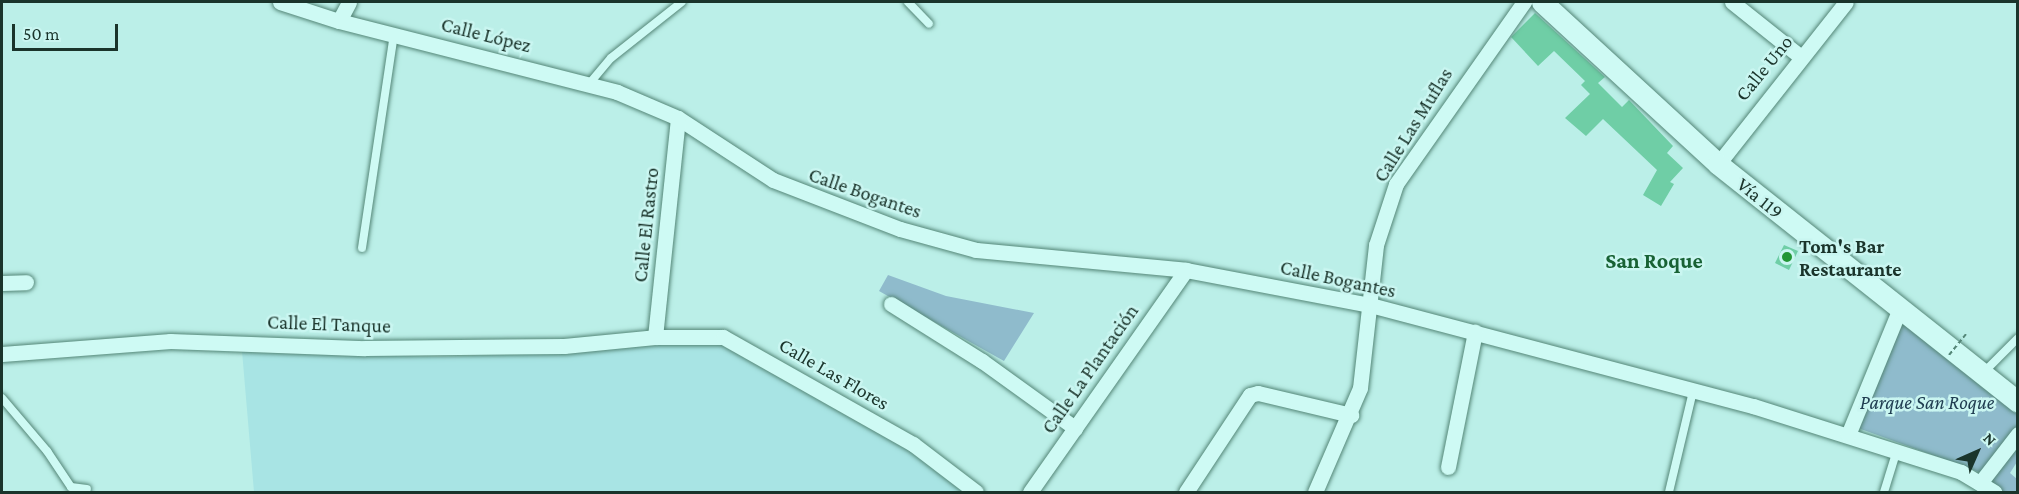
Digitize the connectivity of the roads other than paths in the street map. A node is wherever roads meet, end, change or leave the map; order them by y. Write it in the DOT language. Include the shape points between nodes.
graph roads {
  1 [pos="280,2"];
  2 [pos="350,2"];
  3 [pos="682,2"];
  4 [pos="908,2"];
  5 [pos="1524,2"];
  6 [pos="1542,2"];
  7 [pos="1732,2"];
  8 [pos="1846,2"];
  9 [pos="339,21"];
  10 [pos="929,24"];
  11 [pos="394,35"];
  12 [pos="1800,57"];
  13 [pos="589,84"];
  14 [pos="678,118"];
  15 [pos="1718,164"];
  16 [pos="362,248"];
  17 [pos="1186,270"];
  18 [pos="26,282"];
  19 [pos="2,283"];
  20 [pos="891,304"];
  21 [pos="1370,305"];
  22 [pos="1900,308"];
  23 [pos="1475,332"];
  24 [pos="655,337"];
  25 [pos="2018,338"];
  26 [pos="2,350"];
  27 [pos="1982,374"];
  28 [pos="1692,391"];
  29 [pos="2,398"];
  30 [pos="2018,402"];
  31 [pos="1351,415"];
  32 [pos="1075,428"];
  33 [pos="2018,434"];
  34 [pos="1848,435"];
  35 [pos="1897,450"];
  36 [pos="1448,467"];
  37 [pos="1980,483"];
  38 [pos="87,489"];
  39 [pos="976,492"];
  40 [pos="1030,492"];
  41 [pos="1186,492"];
  42 [pos="1315,492"];
  43 [pos="1669,492"];
  44 [pos="1884,492"];
  45 [pos="1994,492"];
  1 -- 9 [label="street, Calle López"];
  2 -- 9 [label="street"];
  3 -- 13 [label="lane" via="611,58"];
  4 -- 10 [label="lane"];
  5 -- 21 [label="street, Calle Las Muflas" via="1396,184 1376,245"];
  6 -- 15 [label="main road, Vía 119"];
  7 -- 12 [label="street"];
  8 -- 12 [label="street, Calle Uno"];
  9 -- 11 [label="street, Calle López"];
  11 -- 13 [label="street, Calle López"];
  11 -- 16 [label="lane"];
  12 -- 15 [label="street, Calle Uno"];
  13 -- 14 [label="street, Calle López"];
  14 -- 17 [label="street, Calle Bogantes" via="773,180 900,229 976,250"];
  14 -- 24 [label="street, Calle El Rastro"];
  15 -- 22 [label="main road, Vía 119"];
  17 -- 21 [label="street, Calle Bogantes"];
  17 -- 32 [label="street, Calle La Plantación"];
  18 -- 19 [label="street"];
  20 -- 32 [label="street" via="982,361"];
  21 -- 23 [label="street, Calle Bogantes"];
  21 -- 31 [label="street, Calle Las Muflas" via="1365,363"];
  22 -- 27 [label="main road, Vía 119"];
  22 -- 34 [label="street"];
  23 -- 28 [label="street, Calle Bogantes"];
  23 -- 36 [label="street"];
  24 -- 26 [label="street, Calle El Tanque" via="564,346 365,348 170,341"];
  24 -- 39 [label="street, Calle Las Flores" via="723,337 732,341 913,444"];
  25 -- 27 [label="lane"];
  27 -- 30 [label="main road, Vía 119"];
  28 -- 34 [label="street, Calle Bogantes"];
  28 -- 43 [label="lane"];
  29 -- 38 [label="lane" via="47,451 71,487"];
  31 -- 41 [label="street" via="1258,393 1250,395"];
  31 -- 42 [label="street, Calle Las Muflas"];
  32 -- 40 [label="street, Calle La Plantación"];
  33 -- 37 [label="street"];
  34 -- 35 [label="street, Calle Bogantes"];
  35 -- 37 [label="street, Calle Bogantes" via="1961,472"];
  35 -- 44 [label="lane"];
  37 -- 45 [label="street, Calle Bogantes"];
}
